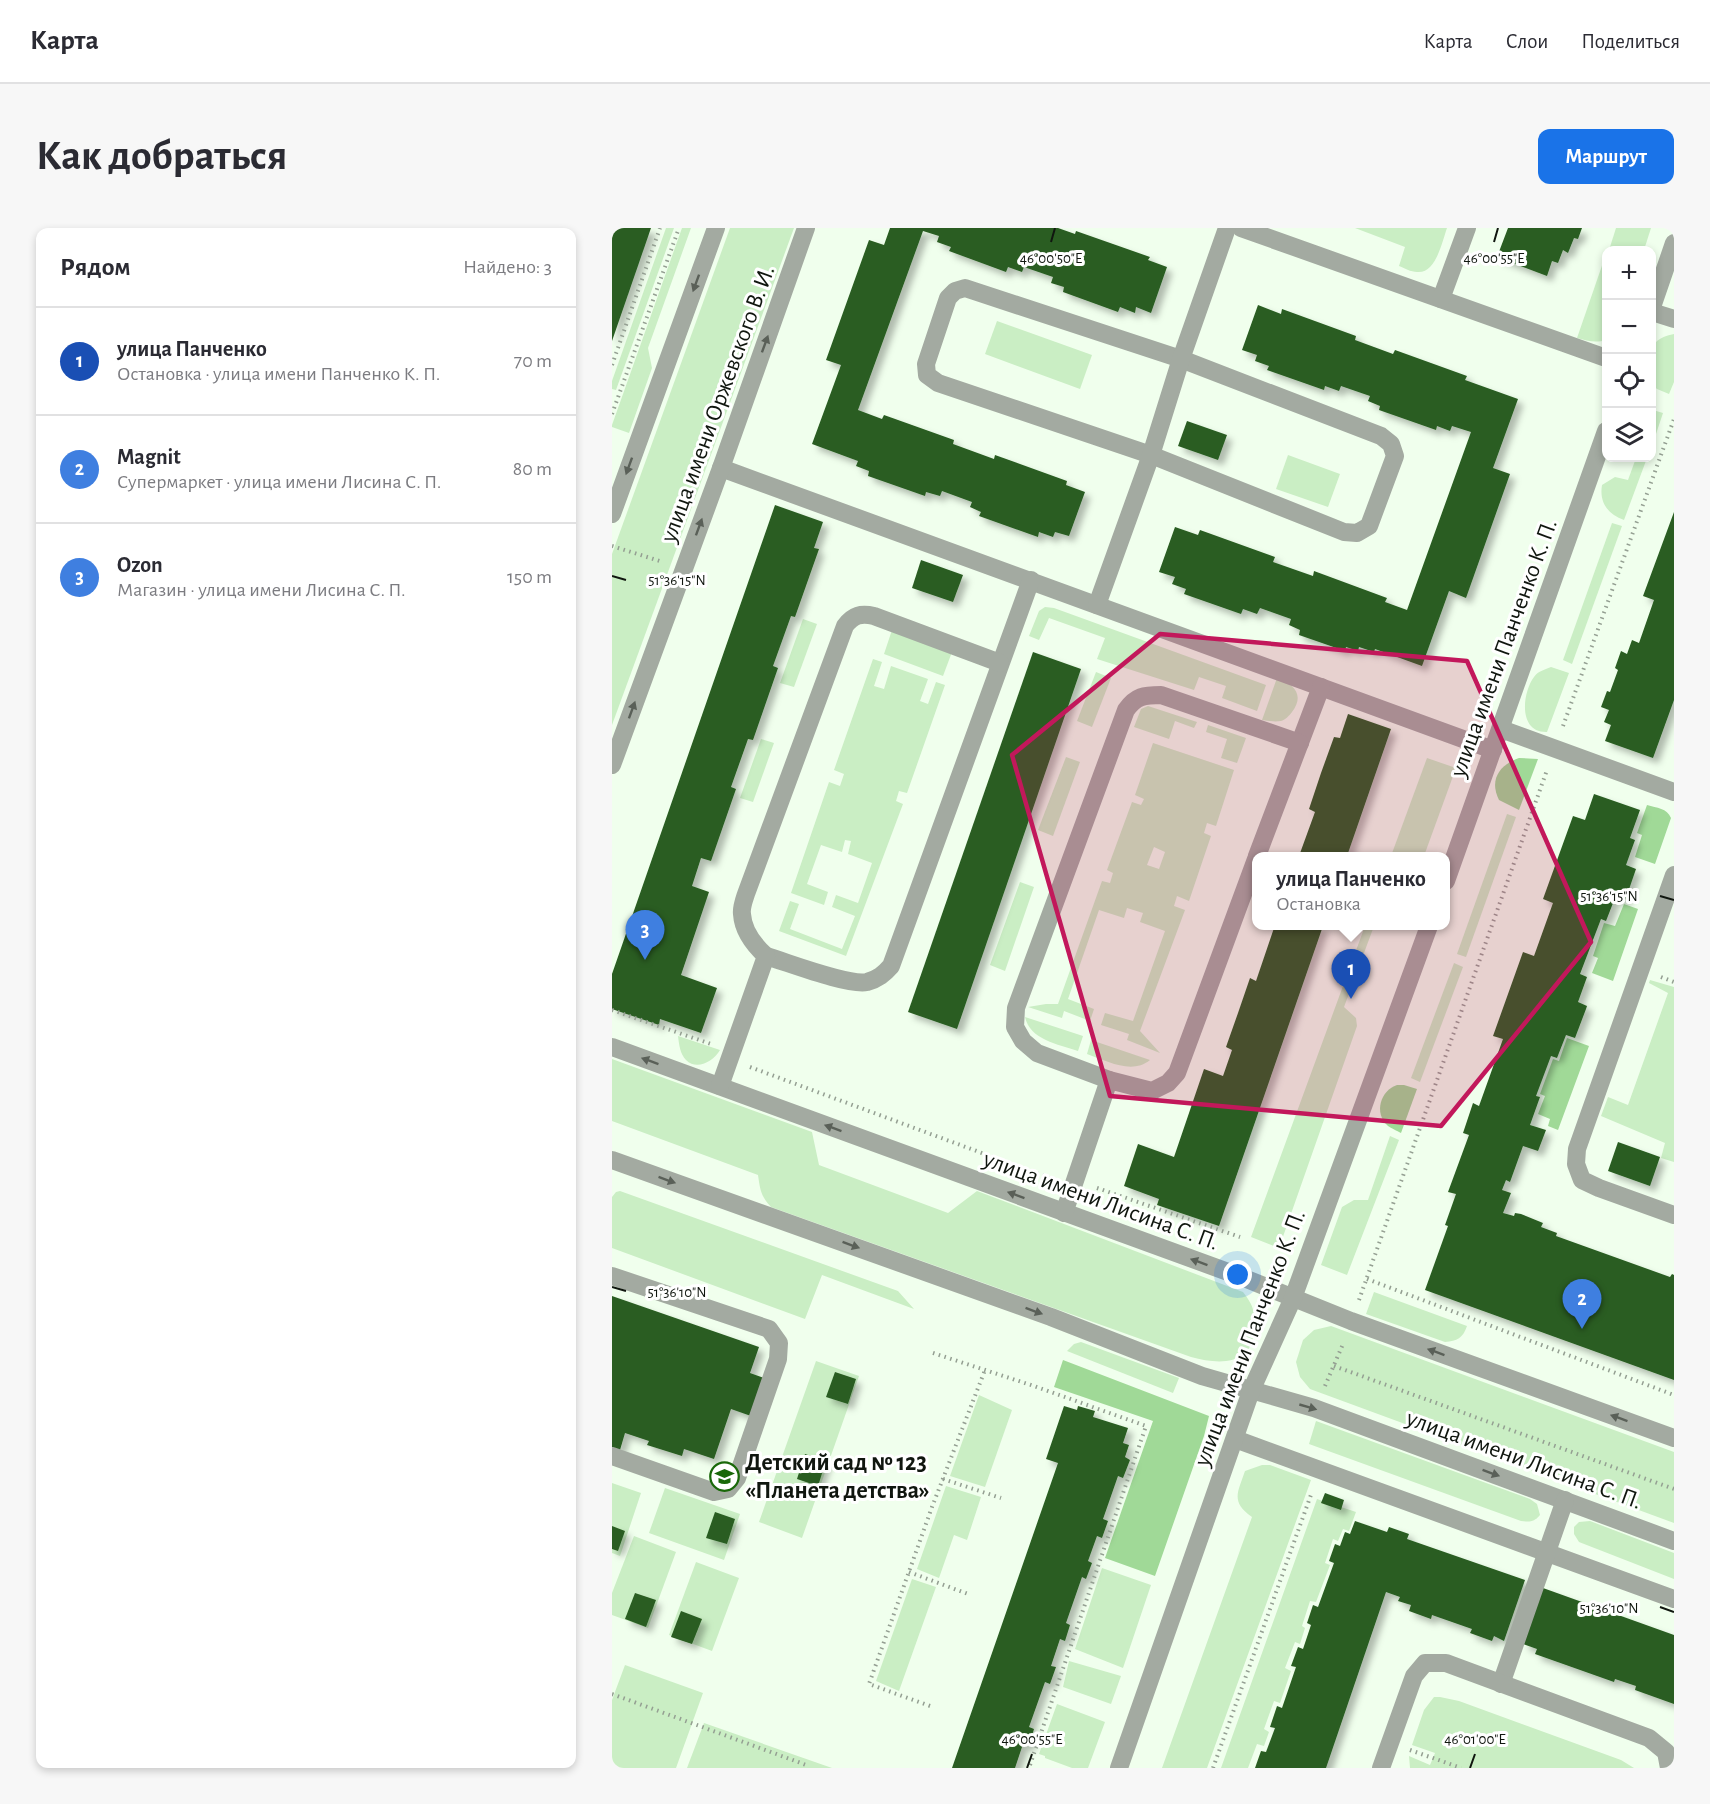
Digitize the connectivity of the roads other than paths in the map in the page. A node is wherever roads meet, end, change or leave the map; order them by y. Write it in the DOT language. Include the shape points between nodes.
graph roads {
  1 [pos="716,228"];
  2 [pos="807,228"];
  3 [pos="1227,228"];
  4 [pos="1241,228"];
  5 [pos="1467,228"];
  6 [pos="1674,243"];
  7 [pos="1441,299"];
  8 [pos="1654,300"];
  9 [pos="1656,313"];
  10 [pos="1674,319"];
  11 [pos="1602,357"];
  12 [pos="1181,359"];
  13 [pos="1602,442"];
  14 [pos="1151,455"];
  15 [pos="721,468"];
  16 [pos="613,507"];
  17 [pos="1031,580"];
  18 [pos="1097,605"];
  19 [pos="1000,663"];
  20 [pos="1321,687"];
  21 [pos="1501,729"];
  22 [pos="1300,743"];
  23 [pos="1493,750"];
  24 [pos="612,765"];
  25 [pos="1674,792"];
  26 [pos="1259,852"];
  27 [pos="1450,870"];
  28 [pos="1252,871"];
  29 [pos="1674,875"];
  30 [pos="1428,930"];
  31 [pos="766,956"];
  32 [pos="612,1047"];
  33 [pos="1109,1080"];
  34 [pos="720,1086"];
  35 [pos="612,1160"];
  36 [pos="1064,1213"];
  37 [pos="1674,1215"];
  38 [pos="612,1276"];
  39 [pos="1293,1298"];
  40 [pos="1251,1391"];
  41 [pos="1674,1438"];
  42 [pos="1235,1439"];
  43 [pos="612,1456"];
  44 [pos="1565,1500"];
  45 [pos="1674,1540"];
  46 [pos="1546,1553"];
  47 [pos="1674,1599"];
  48 [pos="1501,1684"];
  49 [pos="1119,1768"];
  50 [pos="1381,1768"];
  51 [pos="1669,1768"];
  1 -- 16 [label="street, one-way"];
  15 -- 2 [label="street, улица имени Оржевского В. И., one-way"];
  3 -- 12 [label="street"];
  4 -- 7 [label="street"];
  5 -- 7 [label="street"];
  6 -- 8 [label="street"];
  7 -- 11 [label="street"];
  9 -- 10 [label="street"];
  12 -- 14 [label="street"];
  12 -- 14 [label="street" via="1381,436 1391,444 1395,456 1369,526 1357,533 1344,532"];
  12 -- 14 [label="street" via="965,288 948,298 926,364 927,375 938,382"];
  13 -- 21 [label="street, улица имени Панченко К. П."];
  14 -- 18 [label="street"];
  15 -- 17 [label="street"];
  24 -- 15 [label="street, улица имени Оржевского В. И., one-way"];
  17 -- 18 [label="street"];
  17 -- 19 [label="street"];
  18 -- 20 [label="street"];
  19 -- 31 [label="street" via="891,966 880,977 865,982 844,980"];
  19 -- 31 [label="street" via="864,613 850,618 741,912 754,944"];
  20 -- 22 [label="street"];
  20 -- 23 [label="street"];
  21 -- 23 [label="street, улица имени Панченко К. П."];
  21 -- 25 [label="street"];
  22 -- 26 [label="street"];
  22 -- 33 [label="street" via="1161,695 1132,700 1126,710 1017,1008 1015,1027 1037,1053"];
  23 -- 27 [label="street, улица имени Панченко К. П."];
  28 -- 33 [label="street" via="1177,1073 1152,1091"];
  29 -- 37 [label="street" via="1577,1149 1576,1164 1582,1180"];
  30 -- 39 [label="street, улица имени Панченко К. П."];
  31 -- 34 [label="street"];
  34 -- 32 [label="street, улица имени Лисина С. П., one-way"];
  33 -- 36 [label="street"];
  36 -- 34 [label="street, улица имени Лисина С. П., one-way"];
  35 -- 40 [label="street, улица имени Лисина С. П., one-way"];
  39 -- 36 [label="street, улица имени Лисина С. П., one-way"];
  38 -- 43 [label="street" via="769,1329 779,1343 778,1359 741,1467 728,1489 714,1492"];
  39 -- 40 [label="street, улица имени Панченко К. П."];
  41 -- 39 [label="street, улица имени Лисина С. П., one-way"];
  40 -- 42 [label="street, улица имени Панченко К. П."];
  40 -- 44 [label="street, улица имени Лисина С. П., one-way" via="1314,1408"];
  42 -- 46 [label="street"];
  42 -- 49 [label="street, улица имени Панченко К. П."];
  44 -- 45 [label="street, улица имени Лисина С. П."];
  44 -- 46 [label="street"];
  46 -- 47 [label="street"];
  46 -- 48 [label="street"];
  48 -- 50 [label="street" via="1446,1663 1425,1663 1414,1676"];
  48 -- 51 [label="street" via="1649,1738 1666,1752"];
}
